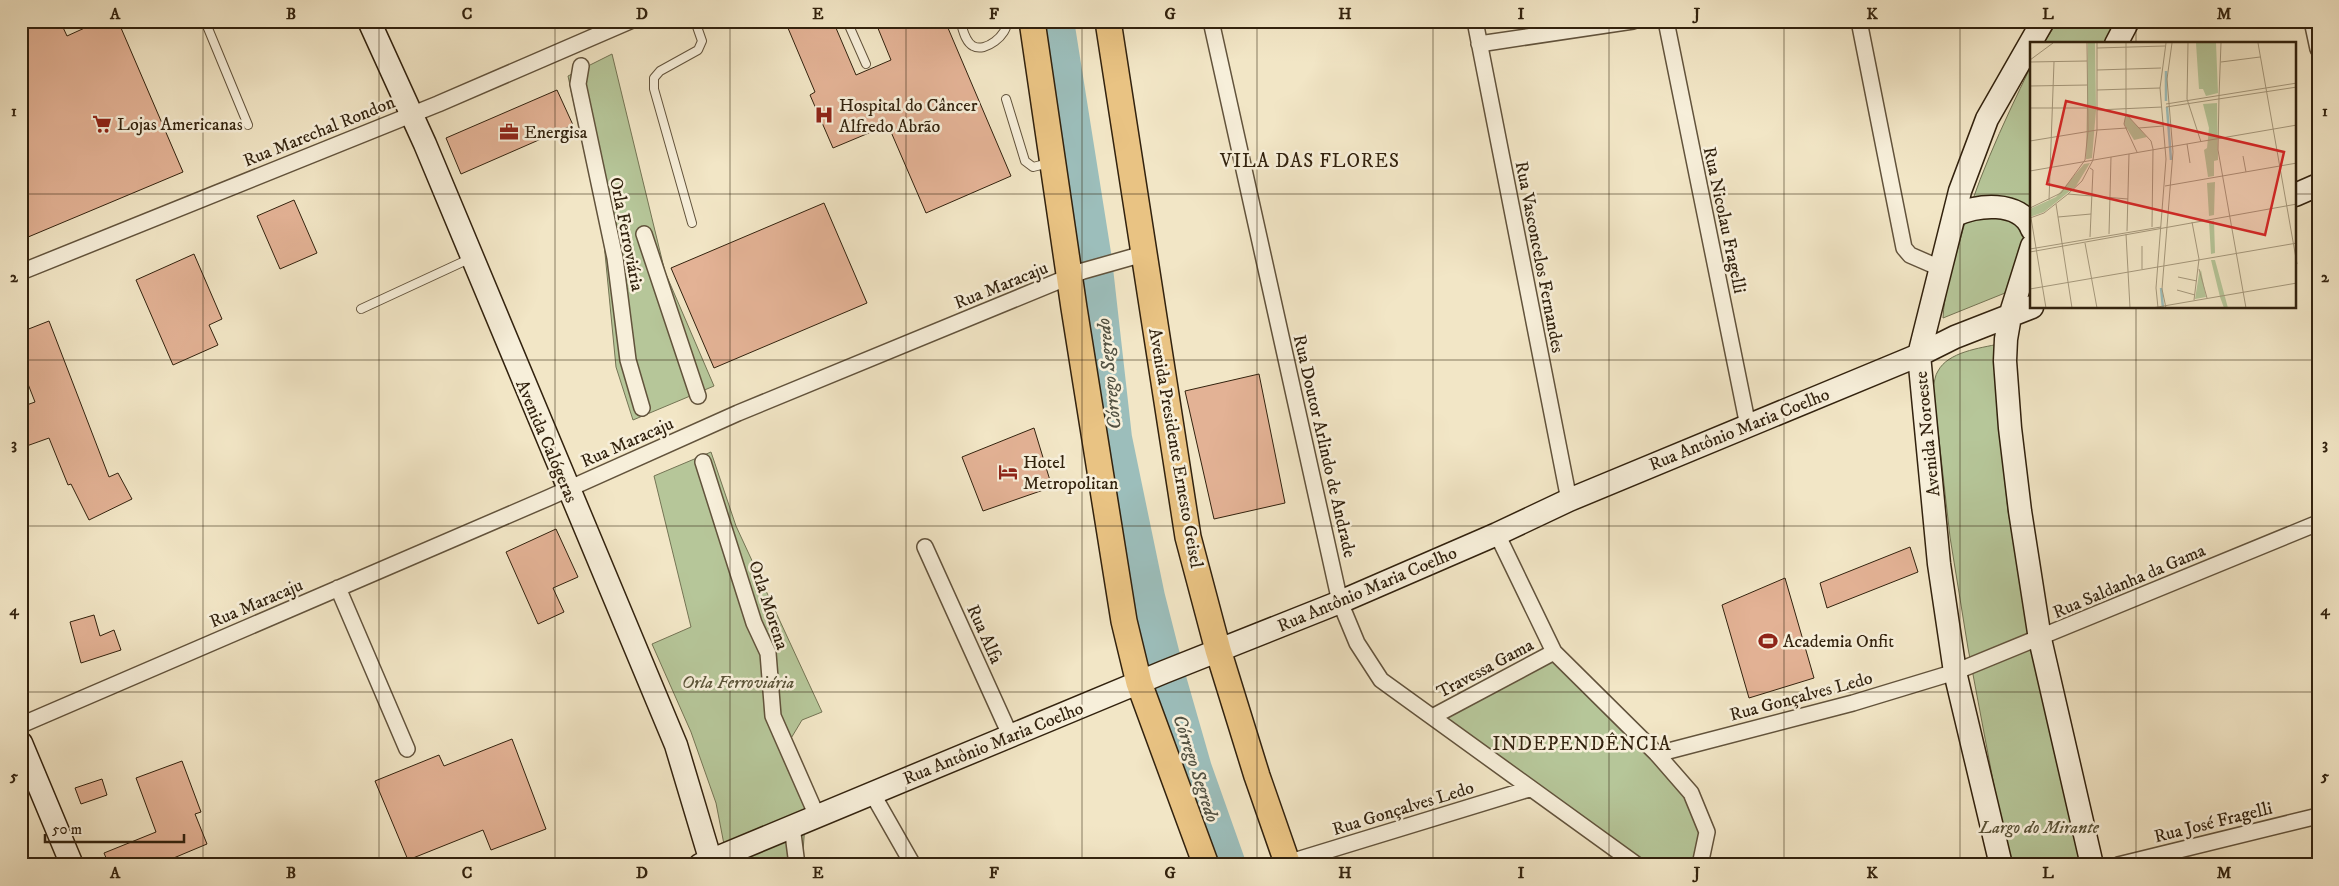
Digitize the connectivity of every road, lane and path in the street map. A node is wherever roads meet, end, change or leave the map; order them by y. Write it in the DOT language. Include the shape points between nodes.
graph roads {
  1 [pos="205,21"];
  2 [pos="369,21"];
  3 [pos="630,21"];
  4 [pos="695,21"];
  5 [pos="848,21"];
  6 [pos="960,21"];
  7 [pos="1008,21"];
  8 [pos="1032,21"];
  9 [pos="1108,21"];
  10 [pos="1211,21"];
  11 [pos="1475,21"];
  12 [pos="1633,21"];
  13 [pos="1666,21"];
  14 [pos="1859,21"];
  15 [pos="2044,21"];
  16 [pos="2128,21"];
  17 [pos="2312,21"];
  18 [pos="2032,42"];
  19 [pos="2117,42"];
  20 [pos="1479,44"];
  21 [pos="2030,45"];
  22 [pos="2318,49"];
  23 [pos="866,64"];
  24 [pos="581,66"];
  25 [pos="1006,99"];
  26 [pos="410,114"];
  27 [pos="248,125"];
  28 [pos="1054,162"];
  29 [pos="2318,185"];
  30 [pos="2296,195"];
  31 [pos="1954,216"];
  32 [pos="692,223"];
  33 [pos="2030,226"];
  34 [pos="644,234"];
  35 [pos="2030,252"];
  36 [pos="1136,257"];
  37 [pos="471,258"];
  38 [pos="1940,268"];
  39 [pos="21,272"];
  40 [pos="1076,274"];
  41 [pos="2030,308"];
  42 [pos="361,309"];
  43 [pos="2010,316"];
  44 [pos="1919,355"];
  45 [pos="698,396"];
  46 [pos="642,408"];
  47 [pos="1748,426"];
  48 [pos="703,462"];
  49 [pos="568,489"];
  50 [pos="1569,500"];
  51 [pos="2318,523"];
  52 [pos="1497,534"];
  53 [pos="925,547"];
  54 [pos="338,588"];
  55 [pos="1340,602"];
  56 [pos="2040,639"];
  57 [pos="1554,652"];
  58 [pos="1210,654"];
  59 [pos="1954,672"];
  60 [pos="1139,683"];
  61 [pos="1434,716"];
  62 [pos="21,725"];
  63 [pos="1011,737"];
  64 [pos="21,744"];
  65 [pos="407,749"];
  66 [pos="1657,754"];
  67 [pos="1529,789"];
  68 [pos="872,793"];
  69 [pos="817,816"];
  70 [pos="2318,816"];
  71 [pos="792,826"];
  72 [pos="708,863"];
  73 [pos="1288,864"];
  74 [pos="72,865"];
  75 [pos="797,865"];
  76 [pos="913,865"];
  77 [pos="1206,865"];
  78 [pos="1637,865"];
  79 [pos="1700,865"];
  80 [pos="2001,865"];
  81 [pos="2092,865"];
  82 [pos="2118,865"];
  1 -- 27 [label="lane"];
  2 -- 26 [label="main road, Avenida Calógeras"];
  3 -- 26 [label="street, Rua Marechal Rondon"];
  4 -- 32 [label="lane" via="702,41 698,50 660,71 654,78"];
  5 -- 23 [label="lane"];
  6 -- 7 [label="lane" via="967,41 978,48 995,43"];
  8 -- 28 [label="main road"];
  9 -- 36 [label="main road, Avenida Presidente Ernesto Geisel"];
  10 -- 55 [label="street, Rua Doutor Arlindo de Andrade"];
  11 -- 20 [label="street, Rua Vasconcelos Fernandes"];
  12 -- 20 [label="street"];
  13 -- 47 [label="street, Rua Nicolau Fragelli"];
  14 -- 38 [label="street" via="1904,248 1910,255"];
  15 -- 18 [label="main road, Avenida Noroeste"];
  16 -- 19 [label="main road"];
  17 -- 22 [label="street"];
  20 -- 50 [label="street, Rua Vasconcelos Fernandes"];
  21 -- 31 [label="main road, Avenida Noroeste" via="1987,119"];
  24 -- 46 [label="street, Orla Ferroviária" via="578,84 615,258 628,360"];
  25 -- 28 [label="lane" via="1025,161 1033,167"];
  26 -- 37 [label="main road, Avenida Calógeras"];
  26 -- 39 [label="street, Rua Marechal Rondon"];
  28 -- 40 [label="main road"];
  29 -- 30 [label="main road"];
  31 -- 33 [label="main road" via="1974,208 1994,207 2024,218"];
  31 -- 38 [label="main road, Avenida Noroeste"];
  34 -- 45 [label="street, Orla Ferroviária"];
  35 -- 43 [label="main road"];
  36 -- 40 [label="street, Rua Maracaju"];
  36 -- 58 [label="main road, Avenida Presidente Ernesto Geisel"];
  37 -- 42 [label="lane"];
  37 -- 49 [label="main road, Avenida Calógeras"];
  38 -- 44 [label="main road, Avenida Noroeste"];
  40 -- 49 [label="street, Rua Maracaju" via="738,413"];
  40 -- 60 [label="main road" via="1113,562"];
  41 -- 43 [label="main road, Rua Antônio Maria Coelho"];
  43 -- 44 [label="main road, Rua Antônio Maria Coelho" via="1955,336"];
  43 -- 56 [label="main road" via="2005,361 2010,428"];
  44 -- 47 [label="main road, Rua Antônio Maria Coelho"];
  44 -- 59 [label="main road, Avenida Noroeste" via="1939,564"];
  47 -- 50 [label="main road, Rua Antônio Maria Coelho"];
  48 -- 69 [label="street, Orla Morena" via="754,623 768,653 773,716"];
  49 -- 54 [label="street, Rua Maracaju"];
  49 -- 72 [label="main road, Avenida Calógeras" via="676,745"];
  50 -- 52 [label="main road, Rua Antônio Maria Coelho"];
  51 -- 56 [label="street, Rua Saldanha da Gama"];
  52 -- 55 [label="main road, Rua Antônio Maria Coelho"];
  52 -- 57 [label="street"];
  53 -- 63 [label="street, Rua Alfa"];
  54 -- 62 [label="street, Rua Maracaju"];
  54 -- 65 [label="street"];
  55 -- 58 [label="main road, Rua Antônio Maria Coelho"];
  55 -- 61 [label="street, Rua Doutor Arlindo de Andrade" via="1357,643 1381,680"];
  56 -- 59 [label="street, Rua Saldanha da Gama"];
  56 -- 81 [label="main road"];
  57 -- 61 [label="street, Travessa Gama"];
  57 -- 66 [label="street"];
  58 -- 60 [label="main road, Rua Antônio Maria Coelho"];
  58 -- 73 [label="main road, Avenida Presidente Ernesto Geisel"];
  59 -- 66 [label="street, Rua Gonçalves Ledo" via="1853,703"];
  59 -- 80 [label="main road, Avenida Noroeste"];
  60 -- 63 [label="main road, Rua Antônio Maria Coelho"];
  60 -- 77 [label="main road"];
  61 -- 67 [label="street, Rua Doutor Arlindo de Andrade"];
  63 -- 68 [label="main road, Rua Antônio Maria Coelho"];
  64 -- 74 [label="main road"];
  66 -- 79 [label="street" via="1690,793 1707,832"];
  67 -- 73 [label="street, Rua Gonçalves Ledo"];
  67 -- 78 [label="street, Rua Doutor Arlindo de Andrade"];
  68 -- 69 [label="main road, Rua Antônio Maria Coelho"];
  68 -- 76 [label="street"];
  69 -- 71 [label="main road, Rua Antônio Maria Coelho"];
  70 -- 82 [label="street, Rua José Fragelli"];
  71 -- 72 [label="main road, Rua Antônio Maria Coelho"];
  71 -- 75 [label="street"];
}
